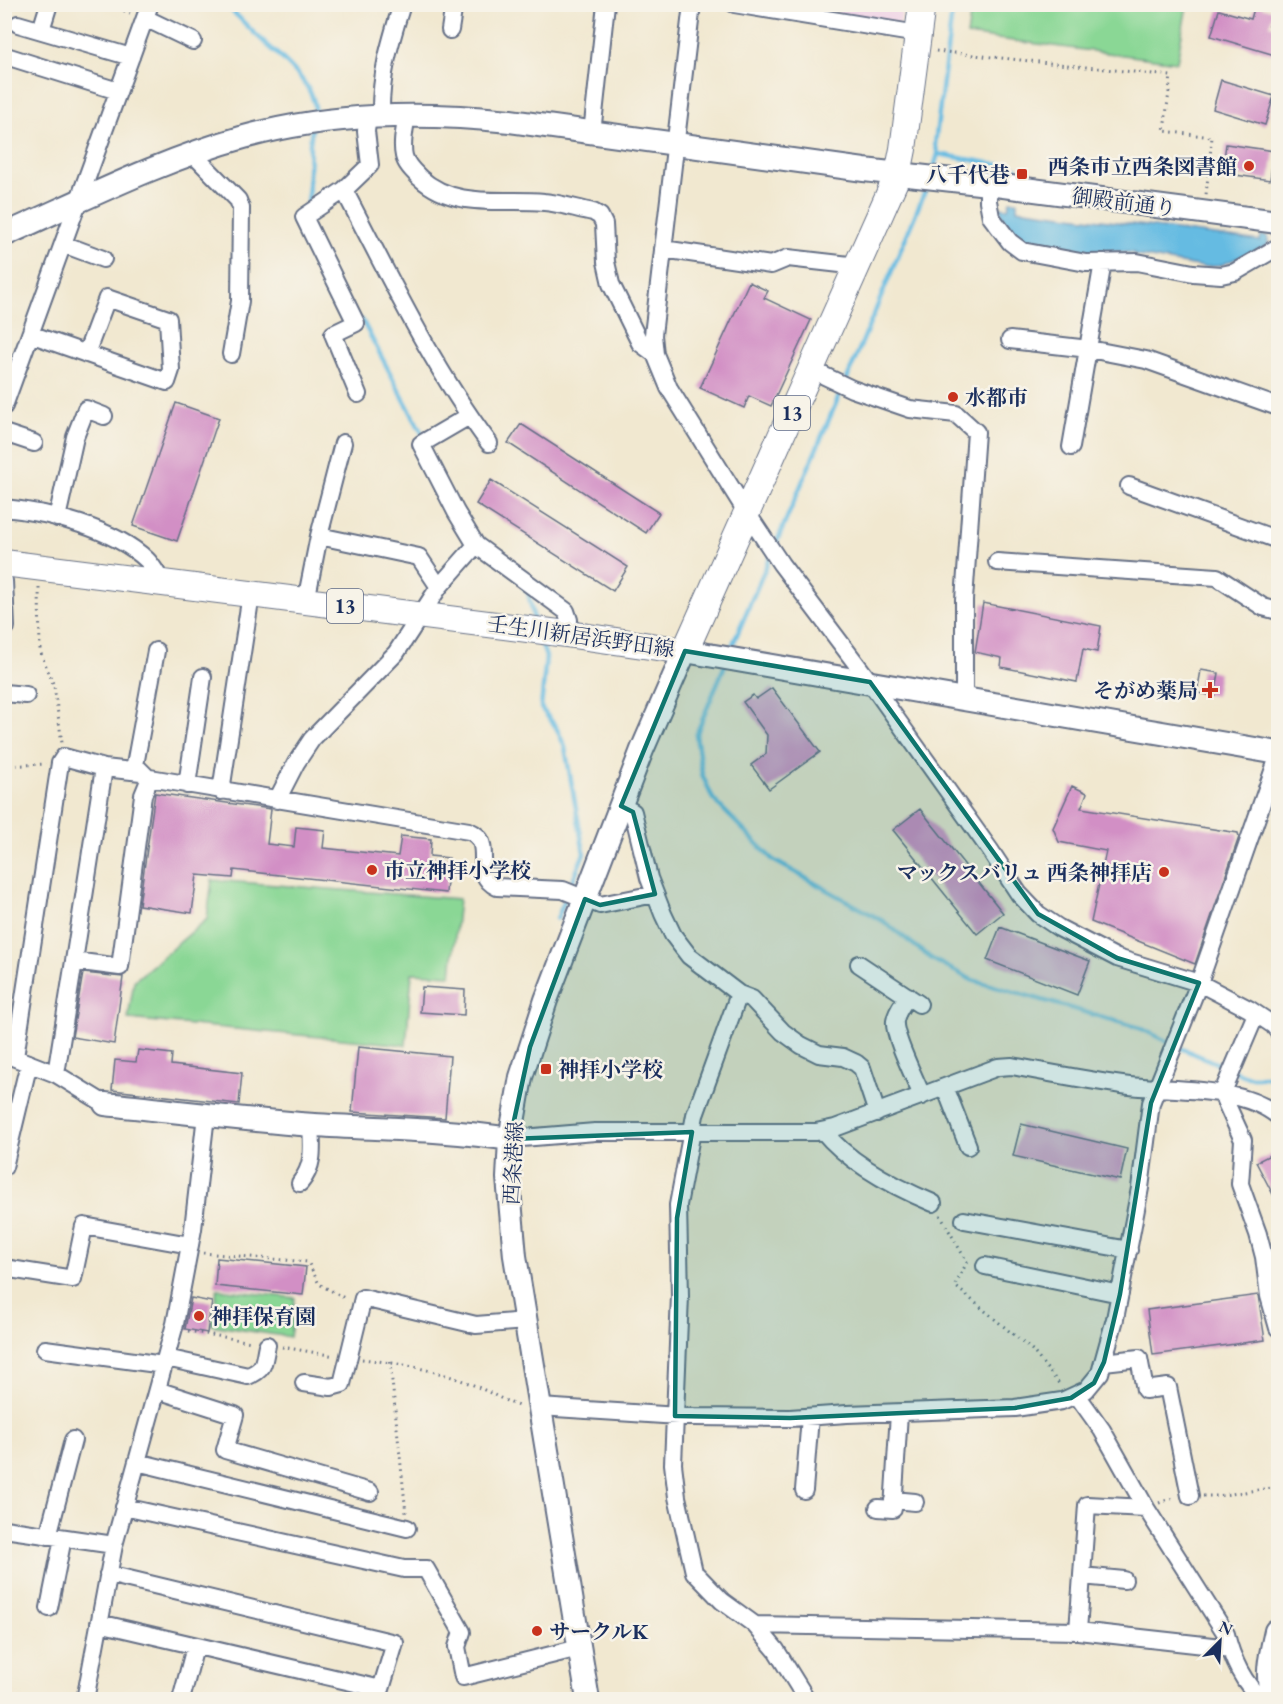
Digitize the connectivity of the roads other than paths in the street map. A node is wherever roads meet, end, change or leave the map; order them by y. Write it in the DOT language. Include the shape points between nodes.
graph roads {
  1 [pos="49,4"];
  2 [pos="402,4"];
  3 [pos="454,4"];
  4 [pos="606,4"];
  5 [pos="692,4"];
  6 [pos="734,4"];
  7 [pos="922,4"];
  8 [pos="147,11"];
  9 [pos="18,24"];
  10 [pos="41,30"];
  11 [pos="450,30"];
  12 [pos="918,34"];
  13 [pos="193,41"];
  14 [pos="6,56"];
  15 [pos="131,57"];
  16 [pos="118,91"];
  17 [pos="407,115"];
  18 [pos="374,117"];
  19 [pos="592,133"];
  20 [pos="674,144"];
  21 [pos="193,154"];
  22 [pos="898,174"];
  23 [pos="988,184"];
  24 [pos="344,190"];
  25 [pos="78,203"];
  26 [pos="1278,222"];
  27 [pos="4,235"];
  28 [pos="63,244"];
  29 [pos="1278,247"];
  30 [pos="663,249"];
  31 [pos="103,259"];
  32 [pos="1104,262"];
  33 [pos="858,266"];
  34 [pos="30,334"];
  35 [pos="1010,340"];
  36 [pos="1089,350"];
  37 [pos="86,354"];
  38 [pos="231,354"];
  39 [pos="655,354"];
  40 [pos="812,370"];
  41 [pos="358,394"];
  42 [pos="4,406"];
  43 [pos="1278,407"];
  44 [pos="104,416"];
  45 [pos="469,416"];
  46 [pos="4,433"];
  47 [pos="34,443"];
  48 [pos="343,443"];
  49 [pos="489,443"];
  50 [pos="1071,447"];
  51 [pos="1129,486"];
  52 [pos="4,508"];
  53 [pos="747,513"];
  54 [pos="57,518"];
  55 [pos="319,536"];
  56 [pos="1278,540"];
  57 [pos="476,545"];
  58 [pos="997,562"];
  59 [pos="4,563"];
  60 [pos="4,580"];
  61 [pos="163,583"];
  62 [pos="439,587"];
  63 [pos="251,594"];
  64 [pos="306,601"];
  65 [pos="1278,611"];
  66 [pos="421,615"];
  67 [pos="6,617"];
  68 [pos="567,634"];
  69 [pos="156,651"];
  70 [pos="685,651"];
  71 [pos="203,677"];
  72 [pos="870,682"];
  73 [pos="4,693"];
  74 [pos="26,695"];
  75 [pos="964,698"];
  76 [pos="1278,755"];
  77 [pos="104,768"];
  78 [pos="146,775"];
  79 [pos="187,785"];
  80 [pos="221,791"];
  81 [pos="277,800"];
  82 [pos="621,806"];
  83 [pos="655,894"];
  84 [pos="585,899"];
  85 [pos="74,961"];
  86 [pos="859,964"];
  87 [pos="1199,983"];
  88 [pos="739,994"];
  89 [pos="1257,1014"];
  90 [pos="1278,1031"];
  91 [pos="16,1058"];
  92 [pos="57,1074"];
  93 [pos="945,1087"];
  94 [pos="1155,1088"];
  95 [pos="1222,1094"];
  96 [pos="922,1096"];
  97 [pos="105,1104"];
  98 [pos="877,1113"];
  99 [pos="206,1115"];
  100 [pos="1278,1116"];
  101 [pos="311,1124"];
  102 [pos="823,1131"];
  103 [pos="692,1132"];
  104 [pos="510,1139"];
  105 [pos="968,1146"];
  106 [pos="4,1167"];
  107 [pos="300,1183"];
  108 [pos="933,1203"];
  109 [pos="964,1220"];
  110 [pos="189,1248"];
  111 [pos="1129,1250"];
  112 [pos="985,1266"];
  113 [pos="4,1268"];
  114 [pos="1120,1294"];
  115 [pos="526,1322"];
  116 [pos="1278,1328"];
  117 [pos="267,1345"];
  118 [pos="45,1349"];
  119 [pos="165,1362"];
  120 [pos="1104,1362"];
  121 [pos="304,1383"];
  122 [pos="157,1390"];
  123 [pos="1074,1397"];
  124 [pos="540,1407"];
  125 [pos="898,1413"];
  126 [pos="675,1416"];
  127 [pos="810,1417"];
  128 [pos="73,1440"];
  129 [pos="137,1462"];
  130 [pos="804,1490"];
  131 [pos="370,1492"];
  132 [pos="1190,1496"];
  133 [pos="915,1502"];
  134 [pos="124,1507"];
  135 [pos="1146,1508"];
  136 [pos="407,1528"];
  137 [pos="4,1529"];
  138 [pos="56,1537"];
  139 [pos="114,1545"];
  140 [pos="108,1574"];
  141 [pos="1082,1576"];
  142 [pos="1124,1580"];
  143 [pos="49,1608"];
  144 [pos="99,1623"];
  145 [pos="755,1625"];
  146 [pos="1277,1626"];
  147 [pos="1078,1631"];
  148 [pos="195,1647"];
  149 [pos="579,1648"];
  150 [pos="1230,1651"];
  151 [pos="381,1694"];
  152 [pos="1264,1699"];
  153 [pos="85,1700"];
  154 [pos="181,1700"];
  155 [pos="588,1700"];
  156 [pos="807,1700"];
  1 -- 10 [label="street"];
  2 -- 18 [label="street"];
  3 -- 11 [label="street"];
  4 -- 19 [label="street"];
  5 -- 20 [label="street"];
  6 -- 12 [label="street"];
  7 -- 12 [label="main road, 壬生川新居浜野田線 / 13"];
  8 -- 13 [label="street"];
  8 -- 15 [label="street"];
  9 -- 10 [label="street"];
  10 -- 15 [label="street"];
  12 -- 22 [label="main road, 壬生川新居浜野田線 / 13"];
  14 -- 16 [label="street"];
  15 -- 16 [label="street"];
  16 -- 25 [label="street"];
  17 -- 18 [label="street, 御殿前通り"];
  17 -- 19 [label="street, 御殿前通り" via="458,116"];
  17 -- 39 [label="street" via="404,158 413,172 440,192 459,199 545,202 600,216 611,284 640,342"];
  18 -- 21 [label="street, 御殿前通り" via="278,129"];
  18 -- 24 [label="street" via="366,138 370,165"];
  19 -- 20 [label="street, 御殿前通り"];
  20 -- 22 [label="street, 御殿前通り"];
  20 -- 30 [label="street"];
  21 -- 25 [label="street, 御殿前通り"];
  21 -- 38 [label="street" via="238,200 241,208 240,301"];
  22 -- 23 [label="street, 御殿前通り"];
  22 -- 33 [label="main road, 壬生川新居浜野田線 / 13"];
  23 -- 26 [label="street, 御殿前通り"];
  23 -- 32 [label="street" via="991,217 1022,251 1086,263"];
  24 -- 41 [label="street" via="304,217 356,322 333,334"];
  24 -- 45 [label="street" via="422,338"];
  25 -- 27 [label="street, 御殿前通り"];
  25 -- 28 [label="street"];
  28 -- 31 [label="street"];
  28 -- 34 [label="street"];
  29 -- 32 [label="street" via="1235,272 1221,275 1137,262"];
  30 -- 33 [label="street" via="771,265 788,258"];
  30 -- 39 [label="street" via="653,335"];
  32 -- 36 [label="street"];
  33 -- 40 [label="main road, 壬生川新居浜野田線 / 13"];
  34 -- 37 [label="street"];
  34 -- 42 [label="street"];
  35 -- 36 [label="street"];
  36 -- 43 [label="street" via="1146,360"];
  36 -- 50 [label="street"];
  37 -- 37 [label="street" via="167,382 171,370 168,319 107,298"];
  39 -- 53 [label="street" via="669,388"];
  40 -- 53 [label="main road, 壬生川新居浜野田線 / 13"];
  40 -- 75 [label="street" via="910,409 956,414 976,432 964,600"];
  44 -- 54 [label="street" via="86,409 75,437"];
  45 -- 49 [label="street"];
  45 -- 57 [label="street" via="421,444"];
  46 -- 47 [label="street"];
  48 -- 55 [label="street"];
  51 -- 56 [label="street"];
  52 -- 54 [label="street"];
  53 -- 70 [label="main road, 壬生川新居浜野田線 / 13"];
  53 -- 72 [label="street"];
  54 -- 61 [label="street" via="97,530 124,544 148,560"];
  55 -- 62 [label="street" via="419,557"];
  55 -- 64 [label="street"];
  57 -- 62 [label="street"];
  57 -- 68 [label="street" via="566,611"];
  58 -- 65 [label="street" via="1217,577 1263,607"];
  59 -- 61 [label="main road, 壬生川新居浜野田線 / 13"];
  60 -- 67 [label="street"];
  61 -- 63 [label="main road, 壬生川新居浜野田線 / 13"];
  62 -- 66 [label="street"];
  63 -- 64 [label="main road, 壬生川新居浜野田線 / 13"];
  63 -- 80 [label="street"];
  64 -- 66 [label="main road, 壬生川新居浜野田線 / 13"];
  66 -- 68 [label="main road, 壬生川新居浜野田線 / 13"];
  66 -- 81 [label="street" via="396,652 312,740"];
  68 -- 70 [label="main road, 壬生川新居浜野田線 / 13"];
  69 -- 78 [label="street" via="135,765"];
  70 -- 72 [label="street"];
  70 -- 82 [label="street, 西条港線"];
  71 -- 79 [label="street"];
  72 -- 75 [label="street"];
  72 -- 87 [label="street" via="1019,894 1038,914 1117,958"];
  73 -- 74 [label="street"];
  75 -- 76 [label="street"];
  76 -- 87 [label="street"];
  77 -- 78 [label="street"];
  77 -- 85 [label="street"];
  77 -- 91 [label="street" via="62,760"];
  78 -- 79 [label="street"];
  78 -- 85 [label="street" via="120,967"];
  79 -- 80 [label="street"];
  80 -- 81 [label="street"];
  81 -- 84 [label="street" via="469,831 481,839 483,872 489,883 507,888 563,890"];
  82 -- 83 [label="street" via="633,812"];
  82 -- 84 [label="street, 西条港線"];
  83 -- 84 [label="street" via="600,905"];
  83 -- 88 [label="street" via="673,935 689,956"];
  84 -- 104 [label="street, 西条港線" via="530,1047"];
  85 -- 92 [label="street"];
  86 -- 96 [label="street" via="914,1000 897,1013 895,1022"];
  87 -- 89 [label="street"];
  87 -- 94 [label="street"];
  88 -- 98 [label="street" via="752,999 801,1045 819,1054 843,1057 862,1068"];
  88 -- 103 [label="street" via="700,1097"];
  89 -- 90 [label="street"];
  89 -- 95 [label="street"];
  91 -- 92 [label="street"];
  91 -- 106 [label="street"];
  92 -- 97 [label="street"];
  93 -- 94 [label="street" via="998,1067 1012,1066"];
  93 -- 96 [label="street"];
  93 -- 105 [label="street"];
  94 -- 95 [label="street"];
  94 -- 111 [label="street"];
  95 -- 100 [label="street" via="1256,1103"];
  95 -- 116 [label="street" via="1243,1140 1240,1184 1262,1250"];
  96 -- 98 [label="street"];
  97 -- 99 [label="street"];
  98 -- 102 [label="street"];
  99 -- 101 [label="street"];
  99 -- 110 [label="street"];
  101 -- 104 [label="street"];
  101 -- 107 [label="street" via="312,1160"];
  102 -- 103 [label="street"];
  102 -- 108 [label="street" via="836,1147 901,1189"];
  103 -- 104 [label="street" via="595,1132"];
  103 -- 126 [label="street" via="677,1218 680,1296"];
  104 -- 115 [label="street, 西条港線" via="510,1214"];
  109 -- 111 [label="street"];
  110 -- 113 [label="street" via="84,1226 79,1280"];
  110 -- 119 [label="street"];
  111 -- 114 [label="street"];
  112 -- 114 [label="street"];
  114 -- 120 [label="street"];
  115 -- 121 [label="street" via="476,1325 363,1298 342,1384 331,1387"];
  115 -- 124 [label="street, 西条港線"];
  117 -- 119 [label="street" via="263,1368 248,1376"];
  118 -- 119 [label="street"];
  119 -- 122 [label="street"];
  120 -- 123 [label="street" via="1094,1383"];
  120 -- 132 [label="street" via="1139,1358 1145,1390 1168,1387"];
  122 -- 129 [label="street"];
  122 -- 131 [label="street" via="235,1415 225,1450"];
  123 -- 125 [label="street" via="1015,1408"];
  123 -- 135 [label="street" via="1102,1430"];
  124 -- 126 [label="street"];
  124 -- 149 [label="street, 西条港線"];
  125 -- 127 [label="street"];
  125 -- 133 [label="street" via="886,1504"];
  126 -- 127 [label="street"];
  126 -- 145 [label="street" via="675,1481 694,1572 722,1601"];
  127 -- 130 [label="street"];
  128 -- 138 [label="street"];
  129 -- 134 [label="street"];
  129 -- 136 [label="street"];
  134 -- 139 [label="street"];
  134 -- 149 [label="street" via="404,1569 426,1569 462,1632 456,1647 463,1677"];
  135 -- 141 [label="street" via="1087,1505"];
  135 -- 150 [label="street" via="1226,1634"];
  137 -- 138 [label="street"];
  138 -- 139 [label="street"];
  138 -- 143 [label="street"];
  139 -- 140 [label="street"];
  140 -- 144 [label="street"];
  140 -- 151 [label="street" via="395,1643"];
  141 -- 142 [label="street"];
  141 -- 147 [label="street"];
  144 -- 148 [label="street"];
  144 -- 153 [label="street"];
  145 -- 147 [label="street"];
  145 -- 156 [label="street" via="776,1650"];
  146 -- 152 [label="street" via="1269,1672 1270,1692"];
  147 -- 150 [label="street"];
  148 -- 151 [label="street"];
  148 -- 154 [label="street"];
  149 -- 155 [label="street, 西条港線"];
  150 -- 152 [label="street" via="1249,1685"];
}
